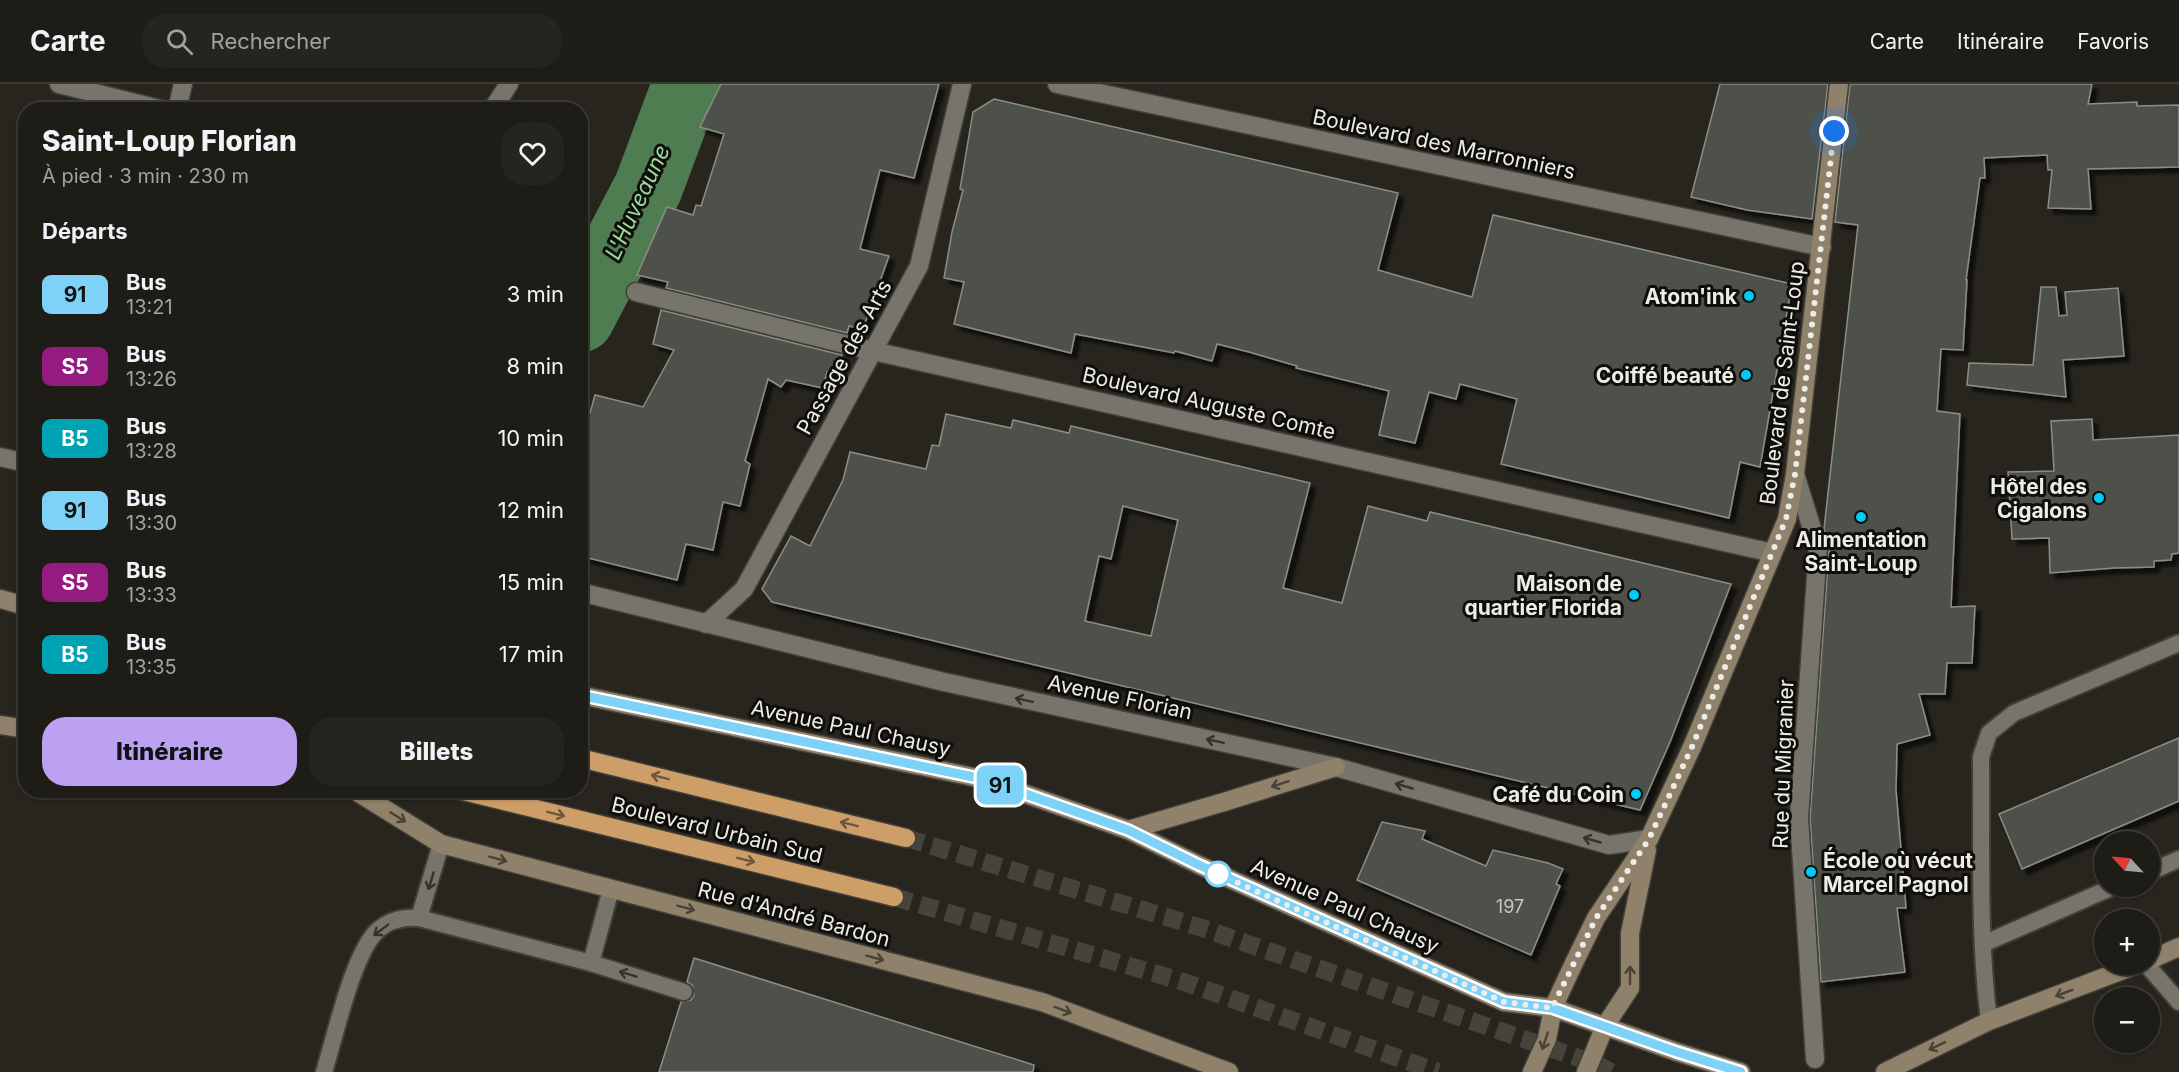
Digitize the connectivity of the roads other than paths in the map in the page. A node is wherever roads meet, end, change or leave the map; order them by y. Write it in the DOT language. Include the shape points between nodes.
graph roads {
  1 [pos="59,84"];
  2 [pos="183,84"];
  3 [pos="509,84"];
  4 [pos="962,84"];
  5 [pos="1057,84"];
  6 [pos="1839,84"];
  7 [pos="131,102"];
  8 [pos="179,102"];
  9 [pos="497,102"];
  10 [pos="1822,247"];
  11 [pos="636,292"];
  12 [pos="873,351"];
  13 [pos="0,457"];
  14 [pos="18,461"];
  15 [pos="1795,474"];
  16 [pos="1773,553"];
  17 [pos="588,594"];
  18 [pos="0,599"];
  19 [pos="18,604"];
  20 [pos="706,624"];
  21 [pos="2179,643"];
  22 [pos="588,697"];
  23 [pos="0,725"];
  24 [pos="18,728"];
  25 [pos="588,760"];
  26 [pos="1336,766"];
  27 [pos="367,798"];
  28 [pos="492,798"];
  29 [pos="1128,830"];
  30 [pos="906,838"];
  31 [pos="1649,839"];
  32 [pos="441,844"];
  33 [pos="2179,859"];
  34 [pos="2160,868"];
  35 [pos="611,889"];
  36 [pos="2094,895"];
  37 [pos="894,897"];
  38 [pos="419,918"];
  39 [pos="1983,944"];
  40 [pos="2179,947"];
  41 [pos="2160,956"];
  42 [pos="591,963"];
  43 [pos="2110,975"];
  44 [pos="2156,975"];
  45 [pos="684,992"];
  46 [pos="2179,1002"];
  47 [pos="1552,1008"];
  48 [pos="1989,1021"];
  49 [pos="1605,1026"];
  50 [pos="1815,1059"];
  51 [pos="324,1072"];
  52 [pos="1228,1072"];
  53 [pos="1532,1072"];
  54 [pos="1586,1072"];
  55 [pos="1741,1072"];
  56 [pos="1885,1072"];
  1 -- 7 [label="street"];
  2 -- 8 [label="street"];
  3 -- 9 [label="street"];
  4 -- 12 [label="street, Passage des Arts" via="919,266"];
  5 -- 10 [label="street, Boulevard des Marronniers"];
  6 -- 10 [label="main road, Boulevard de Saint-Loup"];
  10 -- 15 [label="main road, Boulevard de Saint-Loup"];
  11 -- 12 [label="street, Boulevard Auguste Comte"];
  12 -- 16 [label="street, Boulevard Auguste Comte"];
  12 -- 20 [label="street, Passage des Arts" via="744,589"];
  13 -- 14 [label="street"];
  15 -- 16 [label="main road, Boulevard de Saint-Loup" via="1786,519"];
  15 -- 50 [label="street, Rue du Migranier" via="1818,548 1799,818"];
  16 -- 31 [label="main road, Boulevard de Saint-Loup"];
  17 -- 20 [label="street, Avenue Florian"];
  18 -- 19 [label="main road"];
  26 -- 20 [label="street, Avenue Florian, one-way" via="944,682"];
  21 -- 39 [label="lane" via="2014,713 1989,733 1981,757"];
  22 -- 29 [label="main road, Avenue Paul Chausy" via="983,779"];
  23 -- 24 [label="main road"];
  30 -- 25 [label="highway, Boulevard Urbain Sud, one-way"];
  26 -- 29 [label="main road, one-way"];
  31 -- 26 [label="street, Avenue Florian, one-way" via="1609,845"];
  27 -- 32 [label="main road, Rue d'André Bardon, one-way"];
  28 -- 37 [label="highway, Boulevard Urbain Sud, one-way"];
  29 -- 47 [label="main road, Avenue Paul Chausy" via="1504,1002"];
  31 -- 47 [label="main road" via="1596,918"];
  49 -- 31 [label="main road, one-way" via="1630,988 1630,933"];
  32 -- 35 [label="main road, Rue d'André Bardon, one-way"];
  32 -- 38 [label="lane, one-way"];
  33 -- 34 [label="lane"];
  35 -- 42 [label="lane"];
  35 -- 52 [label="main road, Rue d'André Bardon, one-way" via="1042,1002"];
  36 -- 39 [label="lane"];
  38 -- 42 [label="lane"];
  38 -- 51 [label="lane, one-way" via="402,917 378,930 365,946"];
  39 -- 48 [label="lane"];
  40 -- 41 [label="main road"];
  45 -- 42 [label="lane, one-way"];
  43 -- 48 [label="main road, one-way"];
  44 -- 46 [label="lane"];
  47 -- 49 [label="main road, Avenue Paul Chausy"];
  47 -- 53 [label="main road, one-way" via="1547,1039"];
  48 -- 56 [label="main road, one-way"];
  49 -- 54 [label="main road"];
  49 -- 55 [label="main road, Avenue Paul Chausy"];
}
